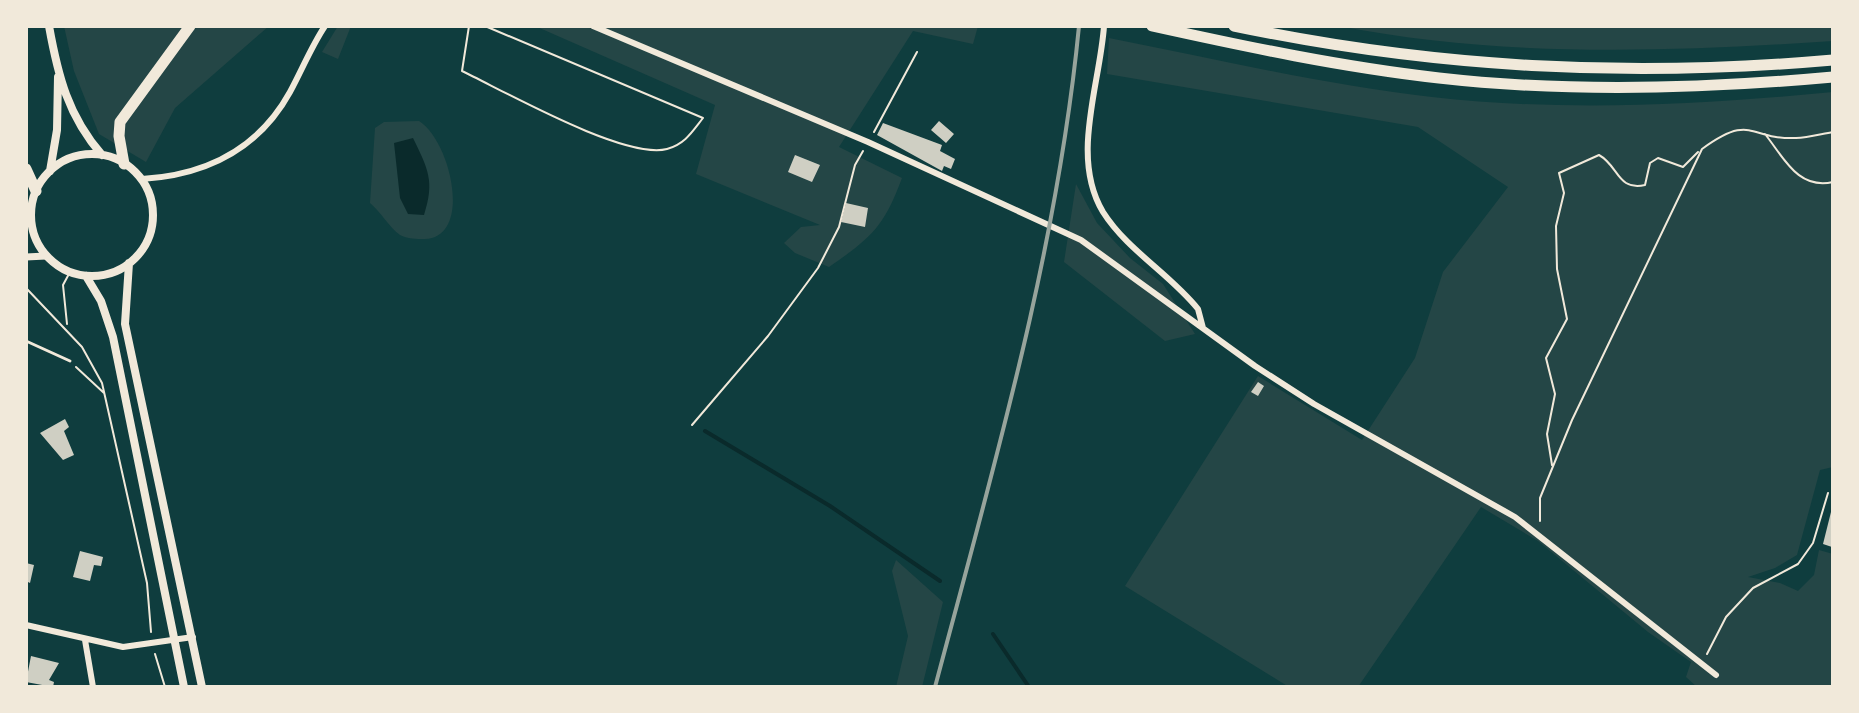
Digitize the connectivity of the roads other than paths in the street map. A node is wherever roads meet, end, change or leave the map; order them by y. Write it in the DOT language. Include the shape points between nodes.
graph roads {
  1 [pos="190,26"];
  2 [pos="325,26"];
  3 [pos="593,26"];
  4 [pos="1104,26"];
  5 [pos="1152,26"];
  6 [pos="1234,26"];
  7 [pos="49,30"];
  8 [pos="1833,60"];
  9 [pos="58,72"];
  10 [pos="1833,77"];
  11 [pos="102,155"];
  12 [pos="124,164"];
  13 [pos="26,169"];
  14 [pos="50,172"];
  15 [pos="142,179"];
  16 [pos="36,191"];
  17 [pos="29,221"];
  18 [pos="46,256"];
  19 [pos="26,257"];
  20 [pos="129,263"];
  21 [pos="86,276"];
  22 [pos="1203,328"];
  23 [pos="26,341"];
  24 [pos="70,361"];
  25 [pos="26,625"];
  26 [pos="193,637"];
  27 [pos="85,640"];
  28 [pos="175,641"];
  29 [pos="1716,675"];
  30 [pos="93,687"];
  31 [pos="184,687"];
  32 [pos="202,687"];
  1 -- 12 [label="highway" via="120,122"];
  2 -- 15 [label="street" via="289,94 251,141 198,171"];
  3 -- 22 [label="street" via="868,142 1081,240"];
  4 -- 22 [label="street" via="1087,152 1092,186 1104,213 1198,309"];
  5 -- 10 [label="highway" via="1335,63 1521,85 1680,87"];
  6 -- 8 [label="highway" via="1390,54 1528,68 1688,69"];
  7 -- 9 [label="main road"];
  9 -- 11 [label="main road" via="74,119"];
  9 -- 14 [label="main road"];
  11 -- 12 [label="main road"];
  11 -- 14 [label="main road" via="74,157"];
  12 -- 15 [label="main road"];
  13 -- 16 [label="highway"];
  14 -- 16 [label="main road"];
  15 -- 20 [label="main road" via="152,205 152,225 145,245"];
  16 -- 17 [label="main road"];
  17 -- 18 [label="main road"];
  18 -- 19 [label="street"];
  18 -- 21 [label="main road"];
  20 -- 21 [label="main road" via="112,273"];
  20 -- 26 [label="main road" via="125,324"];
  21 -- 28 [label="main road" via="113,337"];
  22 -- 29 [label="street" via="1314,404 1515,517"];
  23 -- 24 [label="lane"];
  25 -- 27 [label="street"];
  26 -- 28 [label="street"];
  26 -- 32 [label="main road"];
  27 -- 28 [label="street" via="123,647"];
  27 -- 30 [label="street"];
  28 -- 31 [label="main road"];
}
